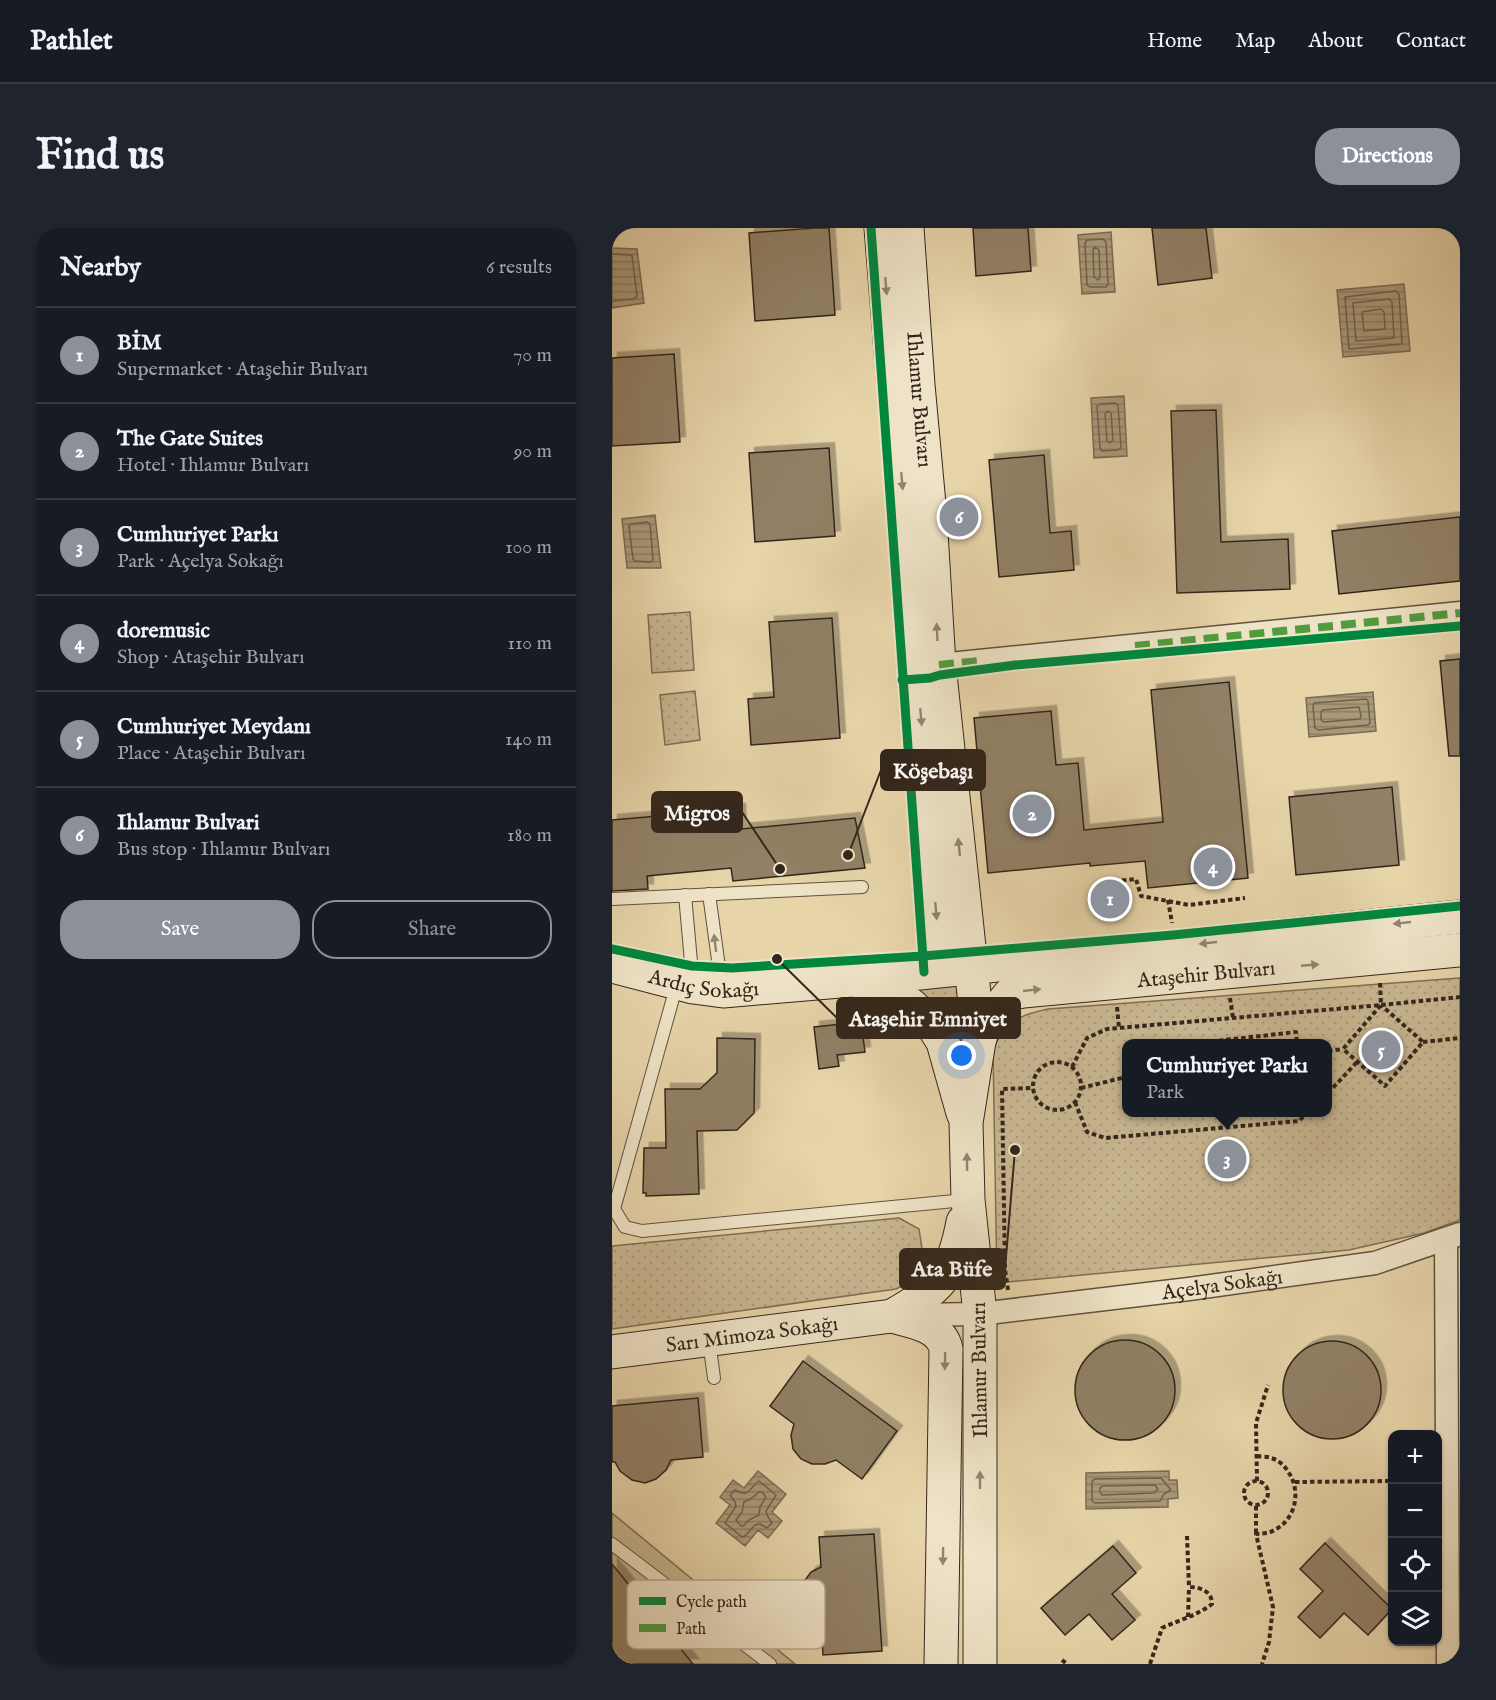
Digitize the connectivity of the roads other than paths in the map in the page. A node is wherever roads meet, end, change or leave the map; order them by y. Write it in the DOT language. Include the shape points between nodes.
graph roads {
  1 [pos="881,228"];
  2 [pos="907,228"];
  3 [pos="1460,613"];
  4 [pos="928,666"];
  5 [pos="862,887"];
  6 [pos="709,894"];
  7 [pos="685,895"];
  8 [pos="612,899"];
  9 [pos="1460,917"];
  10 [pos="1460,950"];
  11 [pos="612,966"];
  12 [pos="957,968"];
  13 [pos="852,980"];
  14 [pos="698,987"];
  15 [pos="979,1041"];
  16 [pos="966,1123"];
  17 [pos="968,1200"];
  18 [pos="1453,1237"];
  19 [pos="980,1314"];
  20 [pos="892,1316"];
  21 [pos="709,1340"];
  22 [pos="612,1352"];
  23 [pos="714,1378"];
  24 [pos="612,1544"];
  25 [pos="659,1580"];
  26 [pos="1454,1593"];
  27 [pos="750,1649"];
  28 [pos="770,1664"];
  29 [pos="941,1664"];
  30 [pos="980,1664"];
  31 [pos="1448,1664"];
  1 -- 4 [label="main road, Ihlamur Bulvarı, one-way"];
  4 -- 2 [label="main road, Ihlamur Bulvarı, one-way" via="930,515"];
  3 -- 4 [label="street"];
  4 -- 12 [label="main road, Ihlamur Bulvarı"];
  5 -- 6 [label="lane"];
  6 -- 7 [label="lane"];
  14 -- 6 [label="lane, one-way"];
  7 -- 8 [label="lane"];
  7 -- 14 [label="lane"];
  9 -- 12 [label="main road, Ataşehir Bulvarı, one-way"];
  15 -- 10 [label="main road, Ataşehir Bulvarı, one-way" via="995,1010 1011,994 1023,991"];
  11 -- 14 [label="main road, Ardıç Sokağı"];
  12 -- 13 [label="main road, Ataşehir Bulvarı"];
  12 -- 15 [label="main road, Ihlamur Bulvarı"];
  13 -- 14 [label="main road, Ardıç Sokağı"];
  13 -- 16 [label="main road, Ardıç Sokağı" via="892,993 933,1026 943,1042"];
  14 -- 17 [label="lane" via="614,1209 625,1227 642,1231"];
  15 -- 16 [label="main road, Ihlamur Bulvarı"];
  17 -- 16 [label="main road, Ihlamur Bulvarı, one-way"];
  17 -- 19 [label="main road, Ihlamur Bulvarı"];
  17 -- 20 [label="main road" via="951,1266 938,1285"];
  18 -- 19 [label="street, Açelya Sokağı" via="1375,1263"];
  18 -- 26 [label="street"];
  19 -- 20 [label="street, Açelya Sokağı"];
  30 -- 19 [label="main road, Ihlamur Bulvarı, one-way"];
  20 -- 21 [label="main road, Sarı Mimoza Sokağı"];
  20 -- 29 [label="main road, Ihlamur Bulvarı, one-way" via="931,1329 944,1341 946,1349"];
  21 -- 22 [label="main road, Sarı Mimoza Sokağı"];
  21 -- 23 [label="lane"];
  24 -- 25 [label="lane"];
  26 -- 31 [label="street"];
  27 -- 28 [label="lane"];
}
